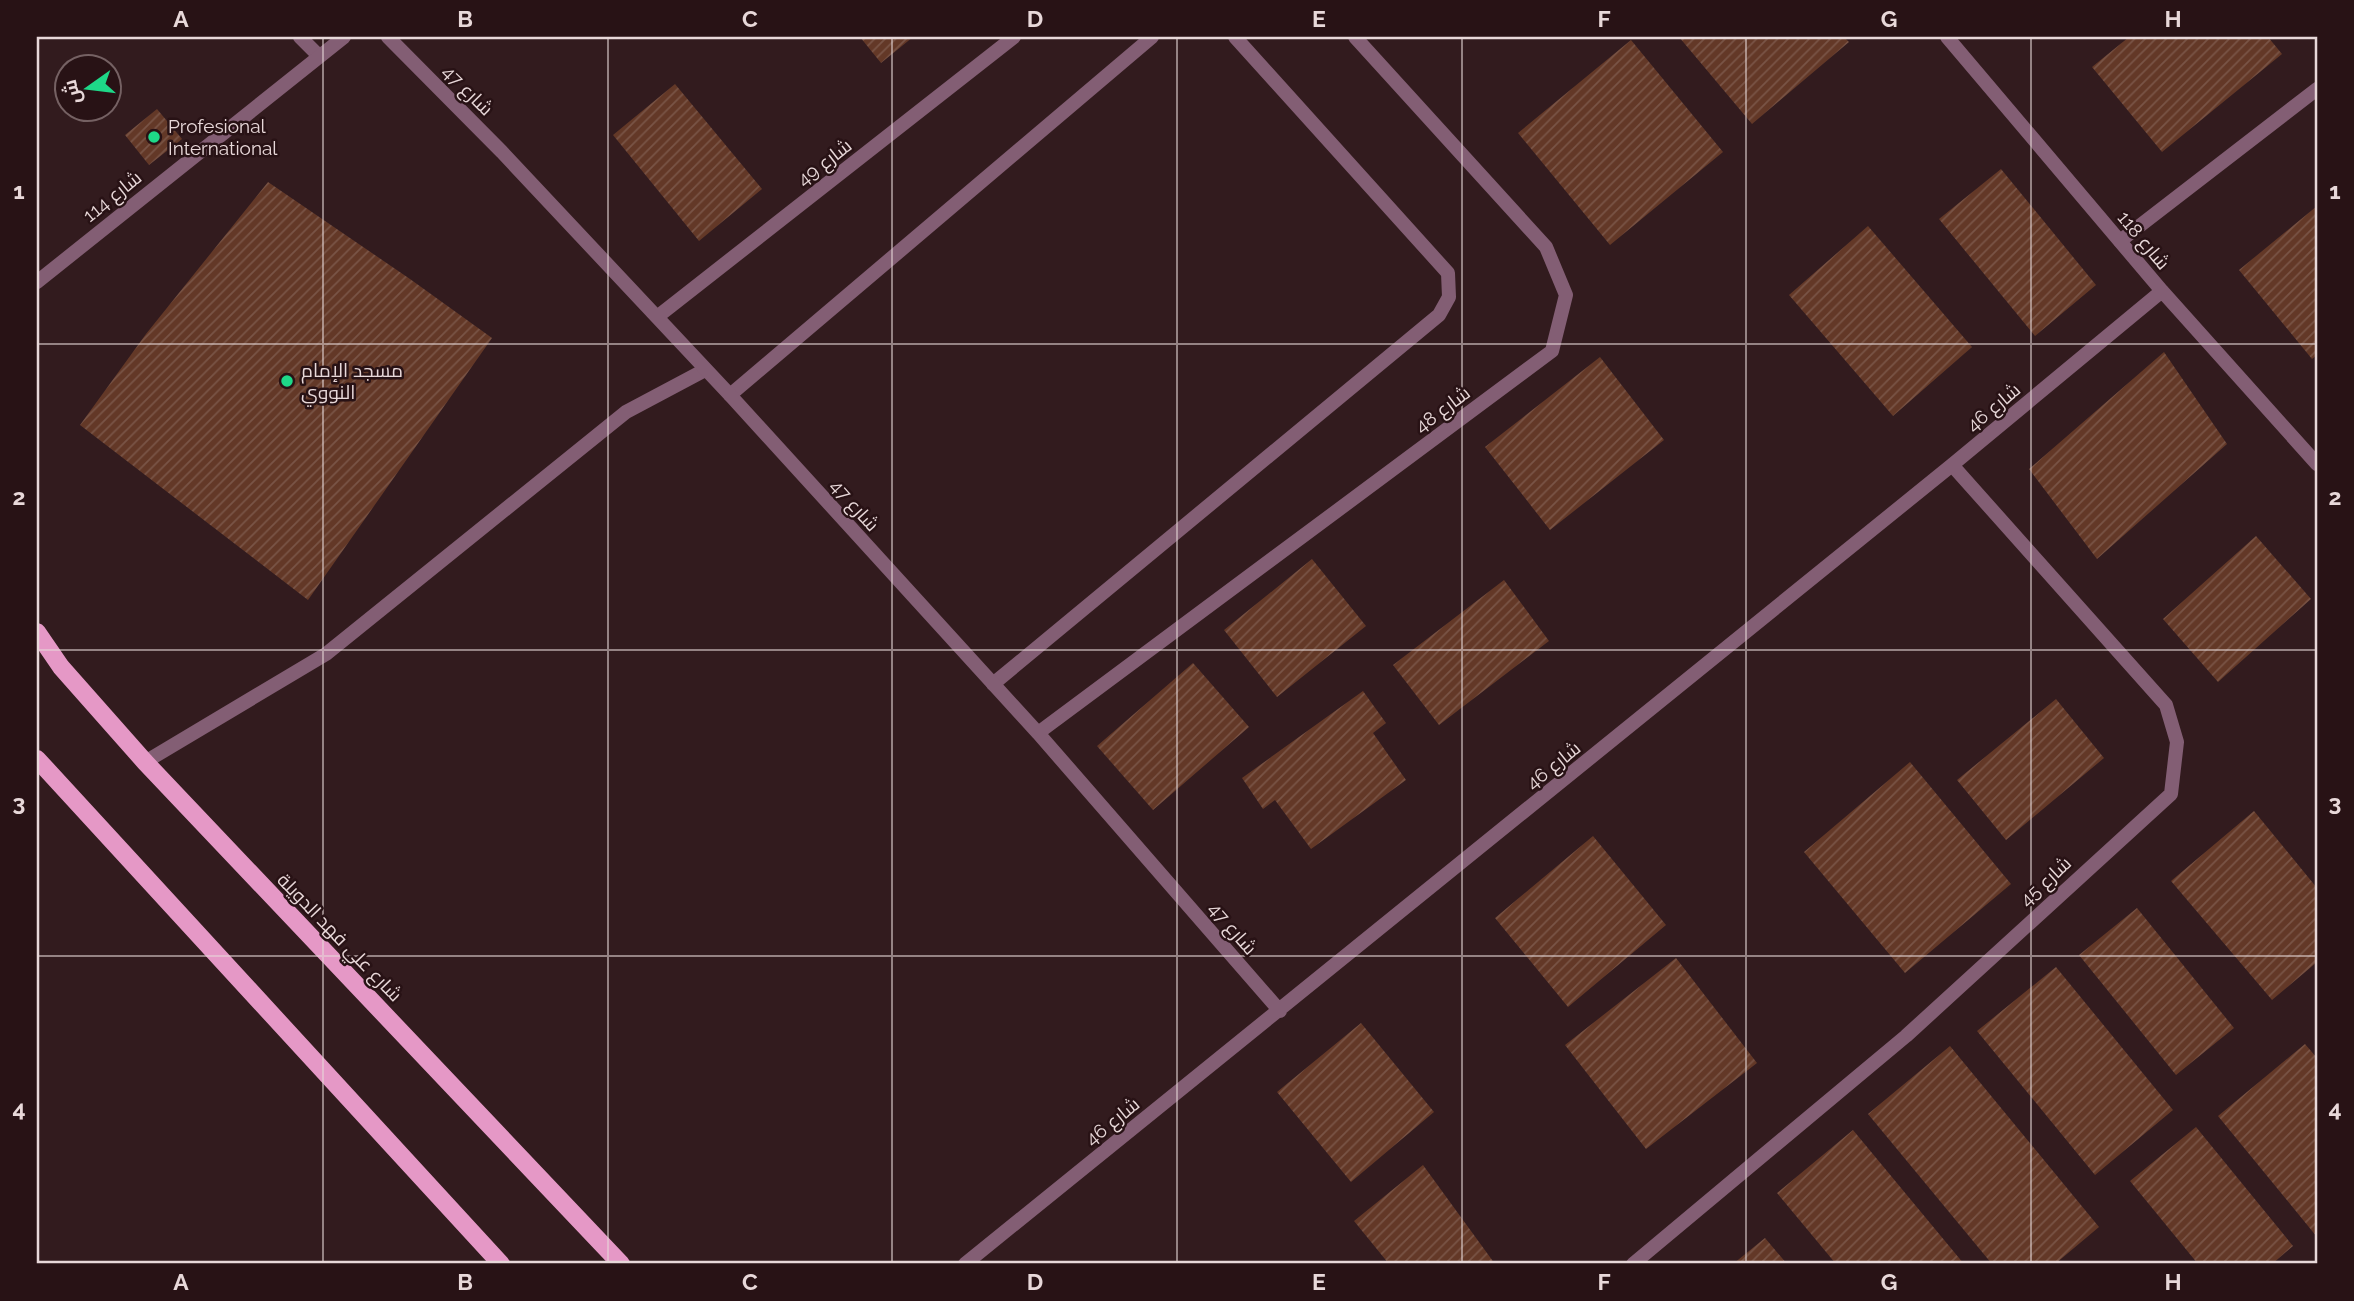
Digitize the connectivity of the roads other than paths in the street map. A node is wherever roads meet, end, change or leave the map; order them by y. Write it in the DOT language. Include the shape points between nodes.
graph roads {
  1 [pos="300,37"];
  2 [pos="344,37"];
  3 [pos="388,37"];
  4 [pos="1014,37"];
  5 [pos="1152,37"];
  6 [pos="1235,37"];
  7 [pos="1354,37"];
  8 [pos="1947,37"];
  9 [pos="318,55"];
  10 [pos="2317,89"];
  11 [pos="2120,241"];
  12 [pos="37,282"];
  13 [pos="2162,291"];
  14 [pos="657,317"];
  15 [pos="705,370"];
  16 [pos="730,395"];
  17 [pos="2317,464"];
  18 [pos="1952,466"];
  19 [pos="37,632"];
  20 [pos="993,684"];
  21 [pos="1038,733"];
  22 [pos="37,759"];
  23 [pos="145,762"];
  24 [pos="1280,1011"];
  25 [pos="501,1264"];
  26 [pos="621,1264"];
  27 [pos="965,1264"];
  28 [pos="1633,1264"];
  1 -- 9 [label="street"];
  2 -- 9 [label="street, شارع 114"];
  3 -- 14 [label="street, شارع 47"];
  4 -- 14 [label="street, شارع 49"];
  5 -- 16 [label="street"];
  6 -- 20 [label="street" via="1448,273 1450,297 1439,315"];
  7 -- 21 [label="street, شارع 48" via="1546,247 1566,295 1552,351"];
  8 -- 11 [label="street, شارع 118"];
  9 -- 12 [label="street, شارع 114"];
  10 -- 11 [label="street"];
  11 -- 13 [label="street, شارع 118"];
  13 -- 17 [label="street, شارع 118"];
  13 -- 18 [label="street, شارع 46"];
  14 -- 15 [label="street, شارع 47"];
  15 -- 16 [label="street, شارع 47"];
  15 -- 23 [label="street" via="626,412 326,654"];
  16 -- 20 [label="street, شارع 47"];
  18 -- 24 [label="street, شارع 46"];
  18 -- 28 [label="street, شارع 45" via="2166,705 2178,743 2171,794 1906,1036"];
  19 -- 23 [label="main road, شارع علي فهد الدويلة" via="61,667"];
  20 -- 21 [label="street, شارع 47"];
  21 -- 24 [label="street, شارع 47"];
  22 -- 25 [label="main road"];
  23 -- 26 [label="main road, شارع علي فهد الدويلة"];
  24 -- 27 [label="street, شارع 46"];
}
